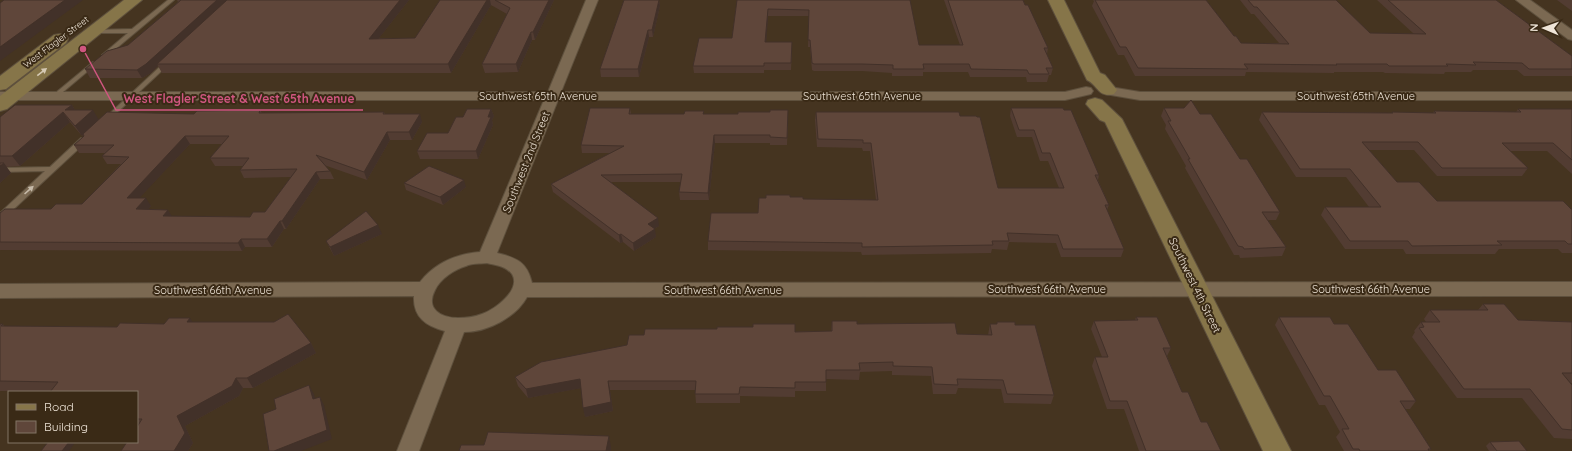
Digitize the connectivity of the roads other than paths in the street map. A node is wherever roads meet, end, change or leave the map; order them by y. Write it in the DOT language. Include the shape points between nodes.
graph roads {
  1 [pos="112,0"];
  2 [pos="134,0"];
  3 [pos="171,0"];
  4 [pos="592,0"];
  5 [pos="1056,0"];
  6 [pos="1522,0"];
  7 [pos="95,31"];
  8 [pos="133,31"];
  9 [pos="1572,36"];
  10 [pos="175,56"];
  11 [pos="1091,92"];
  12 [pos="3,96"];
  13 [pos="56,96"];
  14 [pos="133,96"];
  15 [pos="552,96"];
  16 [pos="1572,96"];
  17 [pos="1113,101"];
  18 [pos="102,124"];
  19 [pos="91,134"];
  20 [pos="53,169"];
  21 [pos="0,170"];
  22 [pos="0,216"];
  23 [pos="487,257"];
  24 [pos="425,289"];
  25 [pos="1197,289"];
  26 [pos="1572,289"];
  27 [pos="0,290"];
  28 [pos="522,290"];
  29 [pos="457,326"];
  30 [pos="408,451"];
  31 [pos="1277,451"];
  1 -- 12 [label="street, West Flagler Street"];
  2 -- 7 [label="street, West Flagler Street"];
  3 -- 8 [label="lane"];
  4 -- 15 [label="street, Southwest 2nd Street"];
  5 -- 11 [label="street, Southwest 4th Street"];
  6 -- 9 [label="street"];
  7 -- 8 [label="lane"];
  12 -- 7 [label="street, West Flagler Street, one-way"];
  8 -- 13 [label="lane"];
  10 -- 14 [label="lane"];
  11 -- 15 [label="street, Southwest 65th Avenue" via="1065,96"];
  11 -- 17 [label="street" via="1095,88"];
  11 -- 17 [label="street, Southwest 4th Street" via="1106,116"];
  12 -- 13 [label="street, Southwest 65th Avenue"];
  13 -- 14 [label="street, Southwest 65th Avenue"];
  14 -- 15 [label="street, Southwest 65th Avenue"];
  14 -- 18 [label="lane"];
  15 -- 23 [label="street, Southwest 2nd Street"];
  16 -- 17 [label="street, Southwest 65th Avenue" via="1140,96"];
  17 -- 25 [label="street, Southwest 4th Street"];
  19 -- 20 [label="lane"];
  20 -- 21 [label="lane"];
  22 -- 20 [label="lane, one-way"];
  23 -- 24 [label="street" via="449,266 430,281"];
  23 -- 28 [label="street" via="504,260 516,267 521,274"];
  24 -- 27 [label="street, Southwest 66th Avenue"];
  24 -- 29 [label="street" via="422,299 428,315 445,325"];
  25 -- 26 [label="street, Southwest 66th Avenue"];
  25 -- 28 [label="street, Southwest 66th Avenue"];
  25 -- 31 [label="street, Southwest 4th Street"];
  28 -- 29 [label="street" via="511,306 492,319 469,326"];
  29 -- 30 [label="street"];
}
